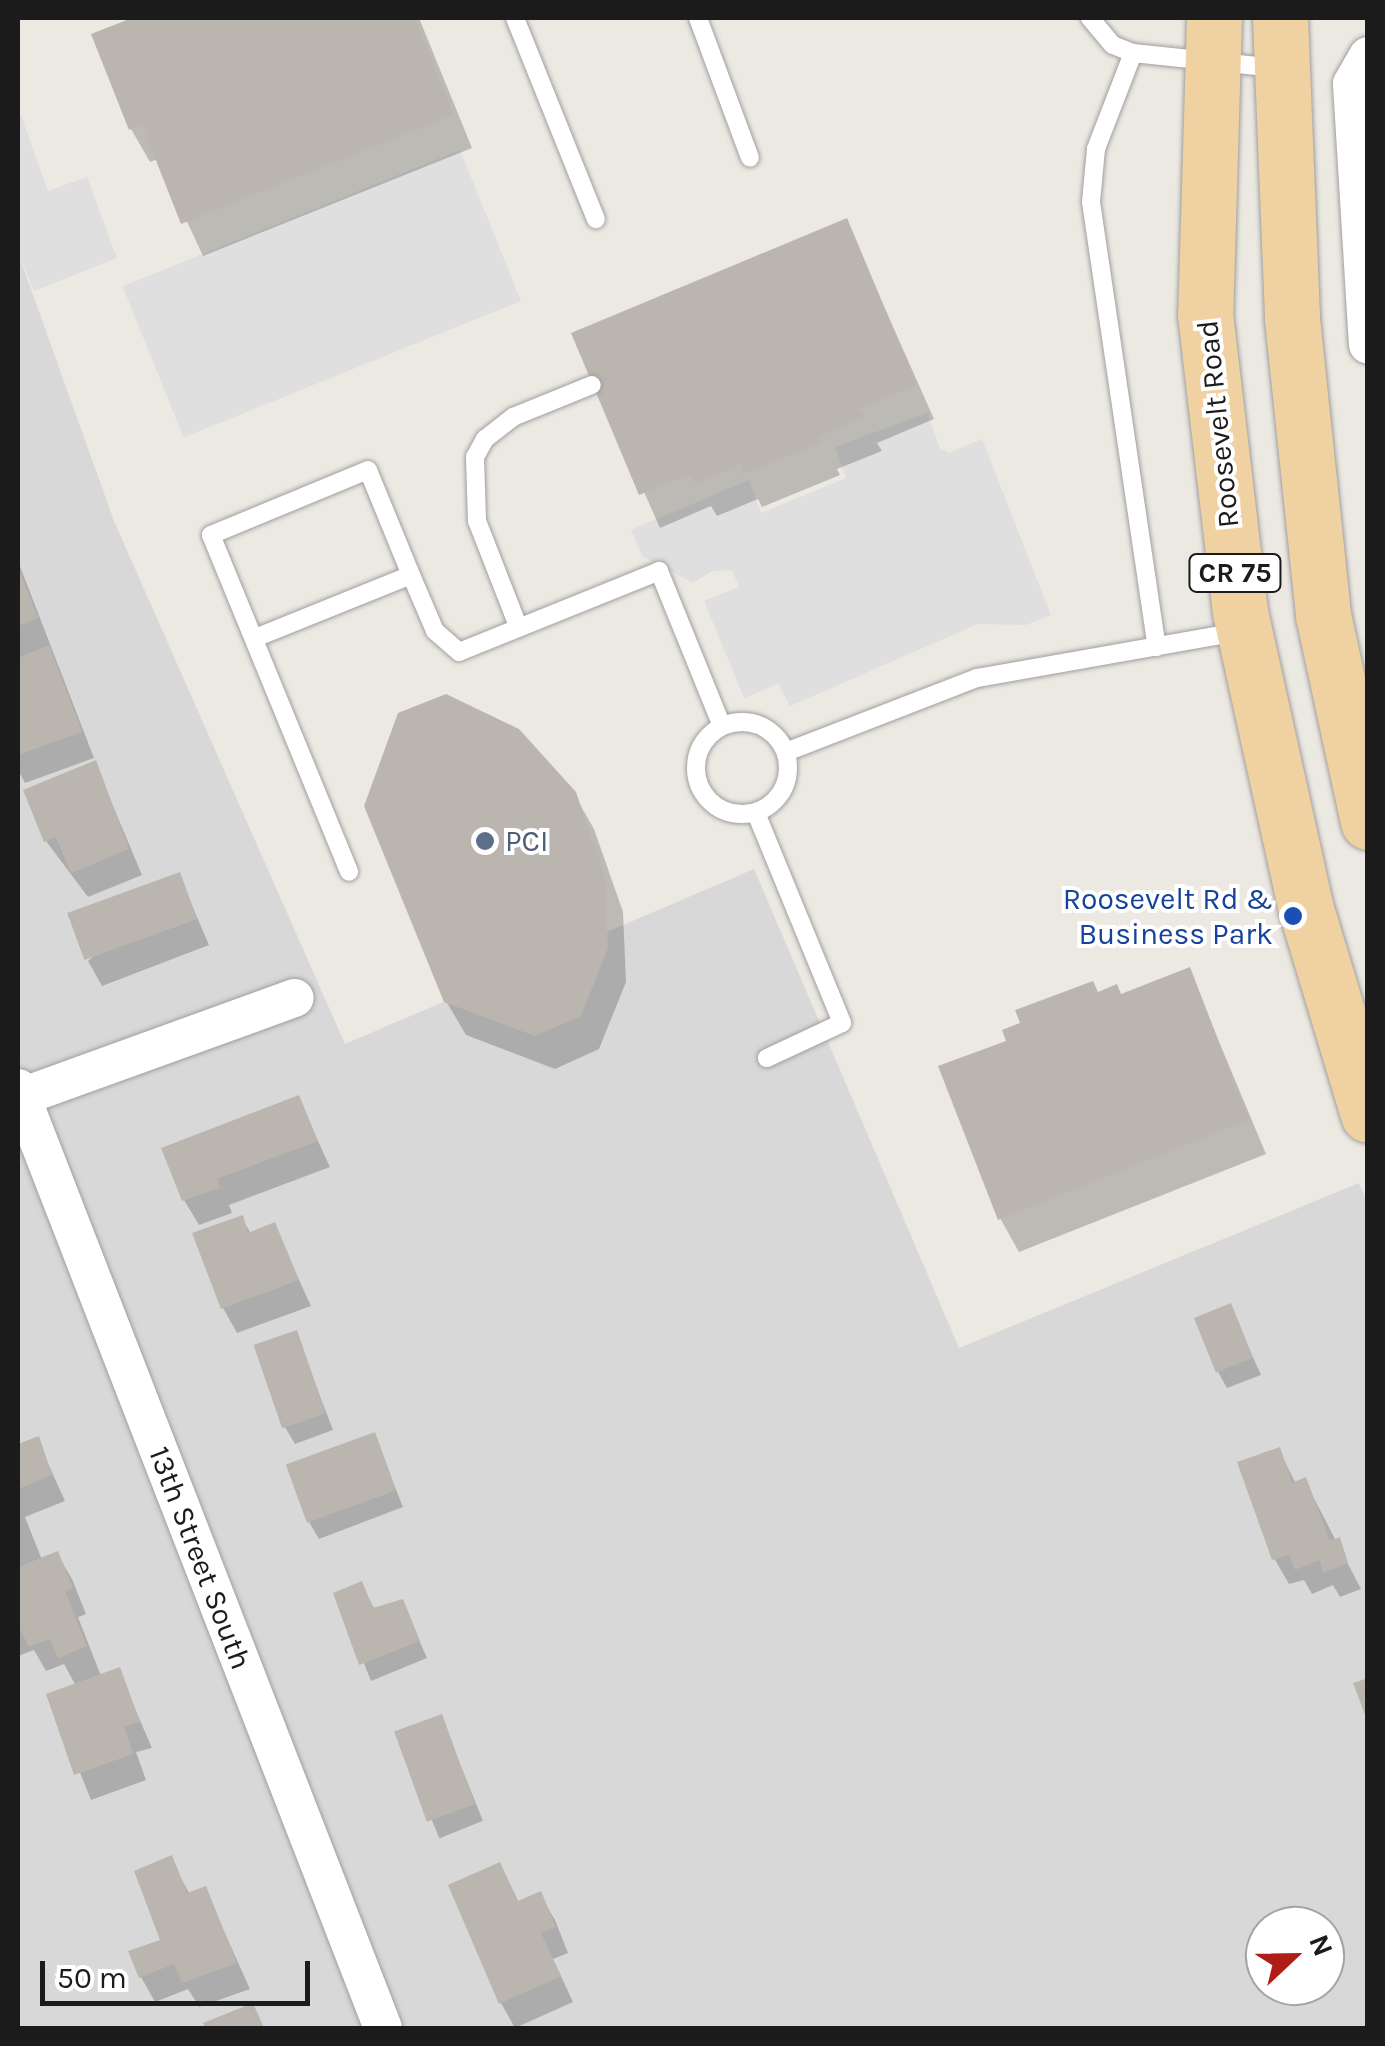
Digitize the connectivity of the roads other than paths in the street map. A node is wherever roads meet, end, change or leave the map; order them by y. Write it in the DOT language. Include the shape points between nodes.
graph roads {
  1 [pos="515,18"];
  2 [pos="698,18"];
  3 [pos="1090,18"];
  4 [pos="1213,40"];
  5 [pos="1280,43"];
  6 [pos="1133,53"];
  7 [pos="1368,56"];
  8 [pos="750,158"];
  9 [pos="596,220"];
  10 [pos="1368,344"];
  11 [pos="592,386"];
  12 [pos="411,575"];
  13 [pos="518,626"];
  14 [pos="1244,631"];
  15 [pos="254,638"];
  16 [pos="1157,647"];
  17 [pos="722,726"];
  18 [pos="786,752"];
  19 [pos="756,812"];
  20 [pos="1368,822"];
  21 [pos="348,872"];
  22 [pos="295,998"];
  23 [pos="767,1058"];
  24 [pos="19,1093"];
  25 [pos="1368,1114"];
  26 [pos="383,2028"];
  1 -- 9 [label="lane"];
  2 -- 8 [label="lane"];
  3 -- 6 [label="lane" via="1114,45"];
  4 -- 5 [label="lane"];
  4 -- 6 [label="lane"];
  4 -- 14 [label="main road, Roosevelt Road / CR 75" via="1205,314"];
  5 -- 20 [label="main road, CR 75" via="1292,319 1322,615"];
  6 -- 16 [label="lane" via="1096,148 1091,202"];
  7 -- 10 [label="street" via="1352,84"];
  11 -- 13 [label="lane" via="513,417 485,439 475,457 474,511"];
  12 -- 13 [label="lane" via="435,632 459,652"];
  12 -- 15 [label="lane"];
  12 -- 15 [label="lane" via="368,470 211,535"];
  13 -- 17 [label="lane" via="660,571"];
  14 -- 16 [label="lane"];
  14 -- 25 [label="main road, Roosevelt Road / CR 75" via="1306,909"];
  15 -- 21 [label="lane"];
  16 -- 18 [label="lane" via="941,688"];
  17 -- 18 [label="lane" via="760,725"];
  17 -- 19 [label="lane" via="702,744 699,785 728,812"];
  18 -- 19 [label="lane" via="784,789"];
  19 -- 23 [label="lane" via="842,1024"];
  22 -- 24 [label="street"];
  24 -- 26 [label="street, 13th Street South"];
}
